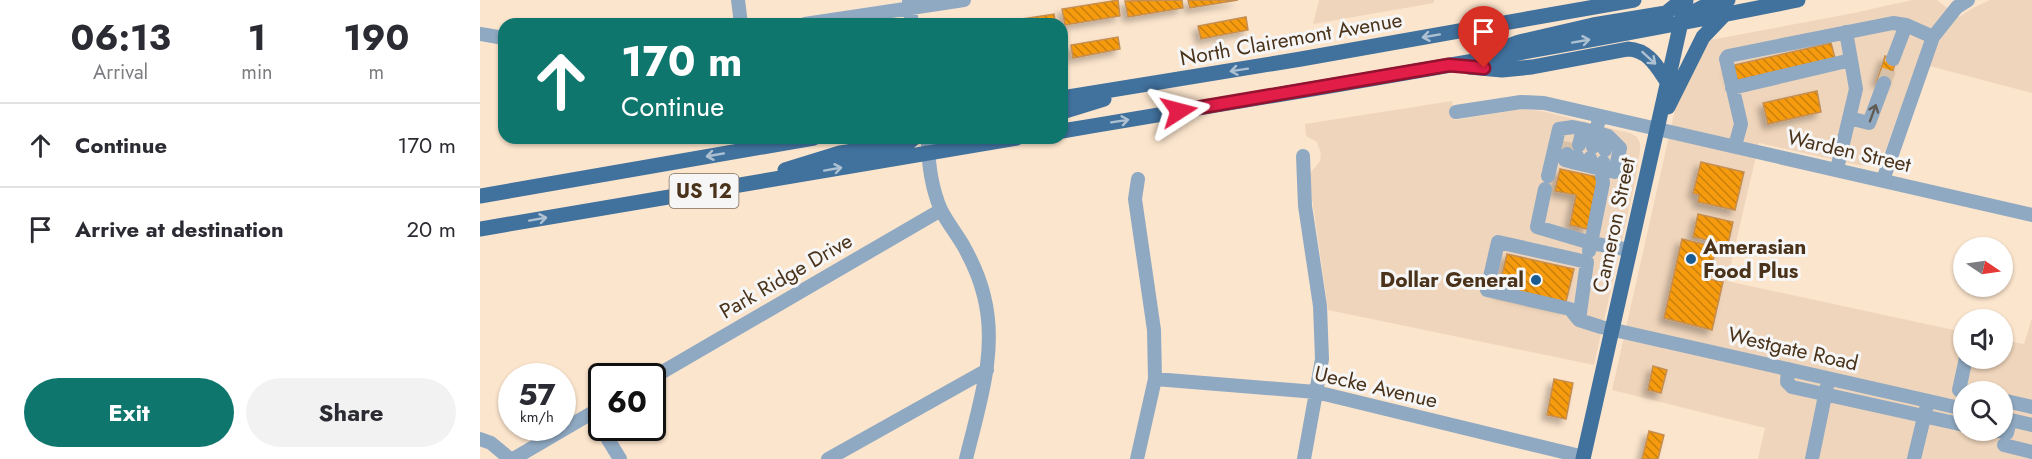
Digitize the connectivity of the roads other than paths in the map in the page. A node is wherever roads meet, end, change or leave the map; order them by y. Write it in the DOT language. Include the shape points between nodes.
graph roads {
  1 [pos="738,0"];
  2 [pos="964,0"];
  3 [pos="1634,0"];
  4 [pos="1684,0"];
  5 [pos="1798,0"];
  6 [pos="1968,0"];
  7 [pos="909,4"];
  8 [pos="1726,7"];
  9 [pos="740,18"];
  10 [pos="836,18"];
  11 [pos="1682,23"];
  12 [pos="1906,25"];
  13 [pos="1846,32"];
  14 [pos="480,33"];
  15 [pos="498,37"];
  16 [pos="1933,37"];
  17 [pos="1893,59"];
  18 [pos="1851,60"];
  19 [pos="1469,61"];
  20 [pos="1449,65"];
  21 [pos="1668,83"];
  22 [pos="1884,83"];
  23 [pos="1141,86"];
  24 [pos="1732,88"];
  25 [pos="1068,97"];
  26 [pos="1068,110"];
  27 [pos="1575,110"];
  28 [pos="1456,112"];
  29 [pos="1600,116"];
  30 [pos="1849,118"];
  31 [pos="1657,128"];
  32 [pos="1068,129"];
  33 [pos="779,144"];
  34 [pos="901,144"];
  35 [pos="928,145"];
  36 [pos="1735,146"];
  37 [pos="1584,150"];
  38 [pos="1303,156"];
  39 [pos="1837,170"];
  40 [pos="1138,179"];
  41 [pos="1883,180"];
  42 [pos="748,183"];
  43 [pos="480,196"];
  44 [pos="941,210"];
  45 [pos="2032,215"];
  46 [pos="480,229"];
  47 [pos="1591,243"];
  48 [pos="1630,250"];
  49 [pos="1587,262"];
  50 [pos="1579,320"];
  51 [pos="1613,329"];
  52 [pos="1788,369"];
  53 [pos="666,370"];
  54 [pos="987,370"];
  55 [pos="1829,378"];
  56 [pos="1155,380"];
  57 [pos="1316,392"];
  58 [pos="1825,395"];
  59 [pos="1928,401"];
  60 [pos="2013,403"];
  61 [pos="1953,406"];
  62 [pos="2032,407"];
  63 [pos="588,415"];
  64 [pos="1925,417"];
  65 [pos="1953,423"];
  66 [pos="2032,425"];
  67 [pos="2013,431"];
  68 [pos="480,439"];
  69 [pos="2013,440"];
  70 [pos="612,441"];
  71 [pos="2032,452"];
  72 [pos="1583,458"];
  73 [pos="511,459"];
  74 [pos="620,459"];
  75 [pos="828,459"];
  76 [pos="966,459"];
  77 [pos="1137,459"];
  78 [pos="1304,459"];
  79 [pos="1812,459"];
  80 [pos="1914,459"];
  1 -- 9 [label="street"];
  2 -- 7 [label="street"];
  3 -- 23 [label="main road, North Clairemont Avenue, one-way"];
  4 -- 11 [label="main road, Cameron Street"];
  4 -- 19 [label="main road" via="1666,13 1519,42"];
  5 -- 8 [label="main road"];
  6 -- 16 [label="street" via="1957,7"];
  7 -- 10 [label="street"];
  8 -- 11 [label="main road" via="1699,9"];
  8 -- 31 [label="main road" via="1703,37"];
  19 -- 11 [label="main road, one-way"];
  11 -- 21 [label="main road, Cameron Street"];
  12 -- 13 [label="street" via="1893,22"];
  12 -- 16 [label="street"];
  12 -- 17 [label="street"];
  13 -- 18 [label="street"];
  13 -- 24 [label="street" via="1728,56"];
  14 -- 15 [label="street"];
  16 -- 41 [label="street"];
  18 -- 24 [label="street"];
  18 -- 30 [label="street" via="1856,88"];
  19 -- 20 [label="main road"];
  20 -- 21 [label="main road, one-way" via="1502,70 1637,49 1654,62"];
  32 -- 20 [label="main road, one-way"];
  21 -- 31 [label="main road, Cameron Street"];
  30 -- 22 [label="street, one-way" via="1869,123"];
  23 -- 25 [label="main road, North Clairemont Avenue"];
  23 -- 26 [label="main road"];
  24 -- 36 [label="street" via="1741,124"];
  27 -- 28 [label="street, Warden Street" via="1521,102"];
  27 -- 29 [label="street, Warden Street"];
  27 -- 37 [label="street"];
  29 -- 31 [label="street, Warden Street"];
  29 -- 37 [label="street"];
  30 -- 39 [label="street"];
  31 -- 36 [label="street, Warden Street"];
  31 -- 48 [label="main road, Cameron Street"];
  33 -- 43 [label="main road, US 12, one-way"];
  34 -- 42 [label="main road" via="840,153"];
  42 -- 35 [label="main road, US 12, one-way"];
  35 -- 44 [label="street" via="930,176"];
  36 -- 39 [label="street, Warden Street"];
  37 -- 47 [label="street" via="1603,183"];
  37 -- 47 [label="street" via="1547,182 1537,227"];
  38 -- 57 [label="street" via="1305,207 1320,306 1322,359"];
  39 -- 41 [label="street, Warden Street"];
  40 -- 56 [label="street" via="1135,199 1154,330"];
  41 -- 45 [label="street, Warden Street"];
  46 -- 42 [label="main road, US 12, one-way"];
  44 -- 53 [label="street, Park Ridge Drive"];
  44 -- 54 [label="street" via="964,247 984,294 990,328"];
  47 -- 48 [label="street"];
  47 -- 49 [label="street"];
  48 -- 51 [label="main road, Cameron Street"];
  49 -- 50 [label="street"];
  49 -- 50 [label="street, Westgate Road" via="1498,242 1487,290 1570,309"];
  50 -- 51 [label="street, Westgate Road"];
  51 -- 52 [label="street, Westgate Road"];
  51 -- 72 [label="main road, Cameron Street"];
  52 -- 55 [label="street, Westgate Road"];
  52 -- 58 [label="street" via="1787,382 1791,387"];
  54 -- 75 [label="street"];
  54 -- 76 [label="street"];
  55 -- 58 [label="street"];
  55 -- 59 [label="street, Westgate Road"];
  56 -- 57 [label="street, Uecke Avenue"];
  56 -- 77 [label="street"];
  57 -- 72 [label="street, Uecke Avenue"];
  57 -- 78 [label="street"];
  58 -- 64 [label="street"];
  58 -- 79 [label="street"];
  59 -- 61 [label="street, Westgate Road"];
  59 -- 64 [label="street"];
  60 -- 62 [label="street"];
  63 -- 73 [label="street"];
  64 -- 65 [label="street"];
  64 -- 80 [label="street"];
  66 -- 67 [label="street"];
  68 -- 73 [label="street"];
  69 -- 71 [label="street"];
  70 -- 74 [label="street"];
}
